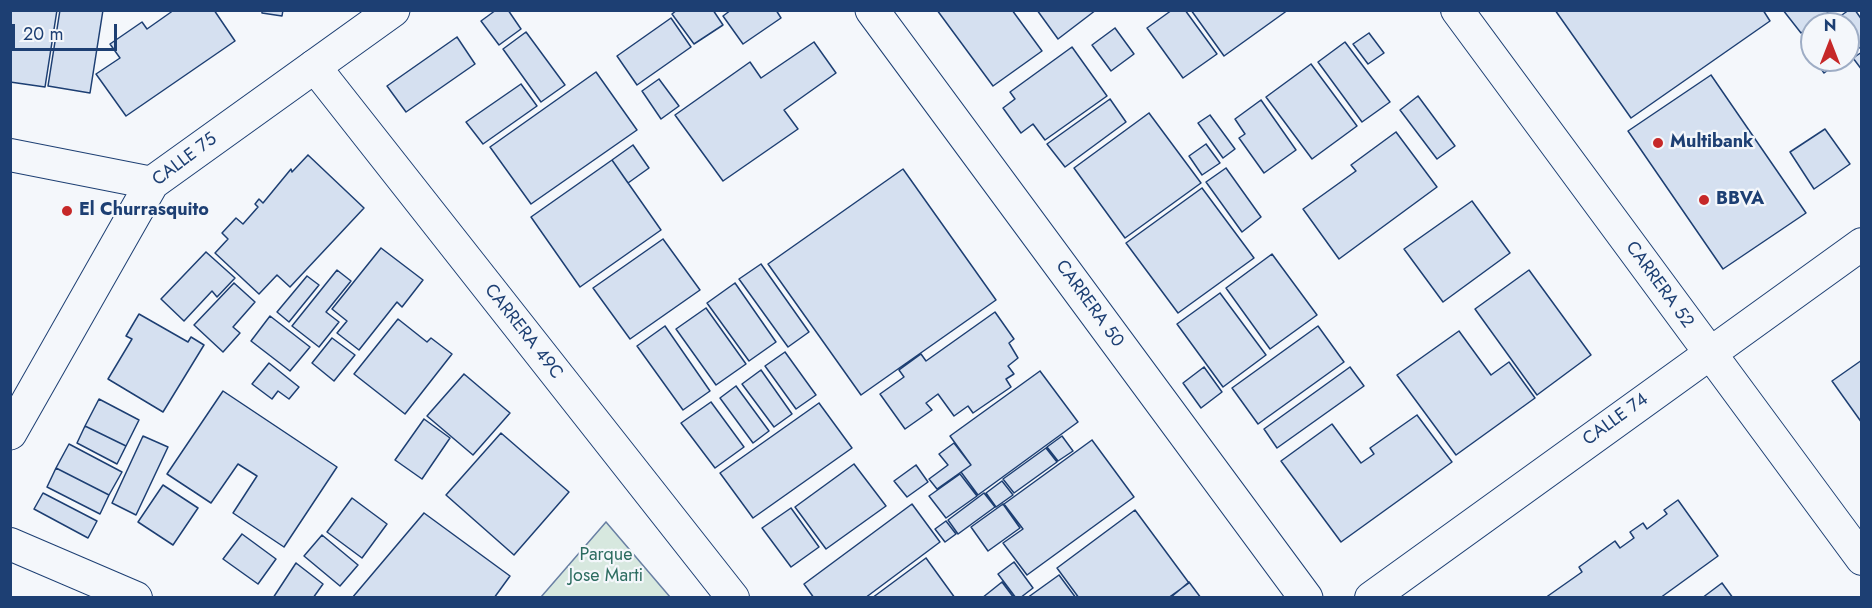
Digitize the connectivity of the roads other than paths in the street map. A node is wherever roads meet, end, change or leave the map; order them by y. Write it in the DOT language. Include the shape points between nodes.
graph roads {
  1 [pos="393,10"];
  2 [pos="872,10"];
  3 [pos="1457,10"];
  4 [pos="314,66"];
  5 [pos="10,155"];
  6 [pos="152,183"];
  7 [pos="1862,244"];
  8 [pos="1709,353"];
  9 [pos="10,433"];
  10 [pos="10,544"];
  11 [pos="1862,559"];
  12 [pos="136,597"];
  13 [pos="733,597"];
  14 [pos="1306,597"];
  15 [pos="1371,597"];
  1 -- 4 [label="street, CALLE 75"];
  2 -- 14 [label="street, CARRERA 50"];
  3 -- 8 [label="street, CARRERA 52"];
  4 -- 6 [label="street, CALLE 75"];
  4 -- 13 [label="street, CARRERA 49C"];
  5 -- 6 [label="street"];
  6 -- 9 [label="street, CALLE 75"];
  7 -- 8 [label="street, CALLE 74"];
  8 -- 11 [label="street, CARRERA 52"];
  8 -- 15 [label="street, CALLE 74"];
  10 -- 12 [label="street"];
}
